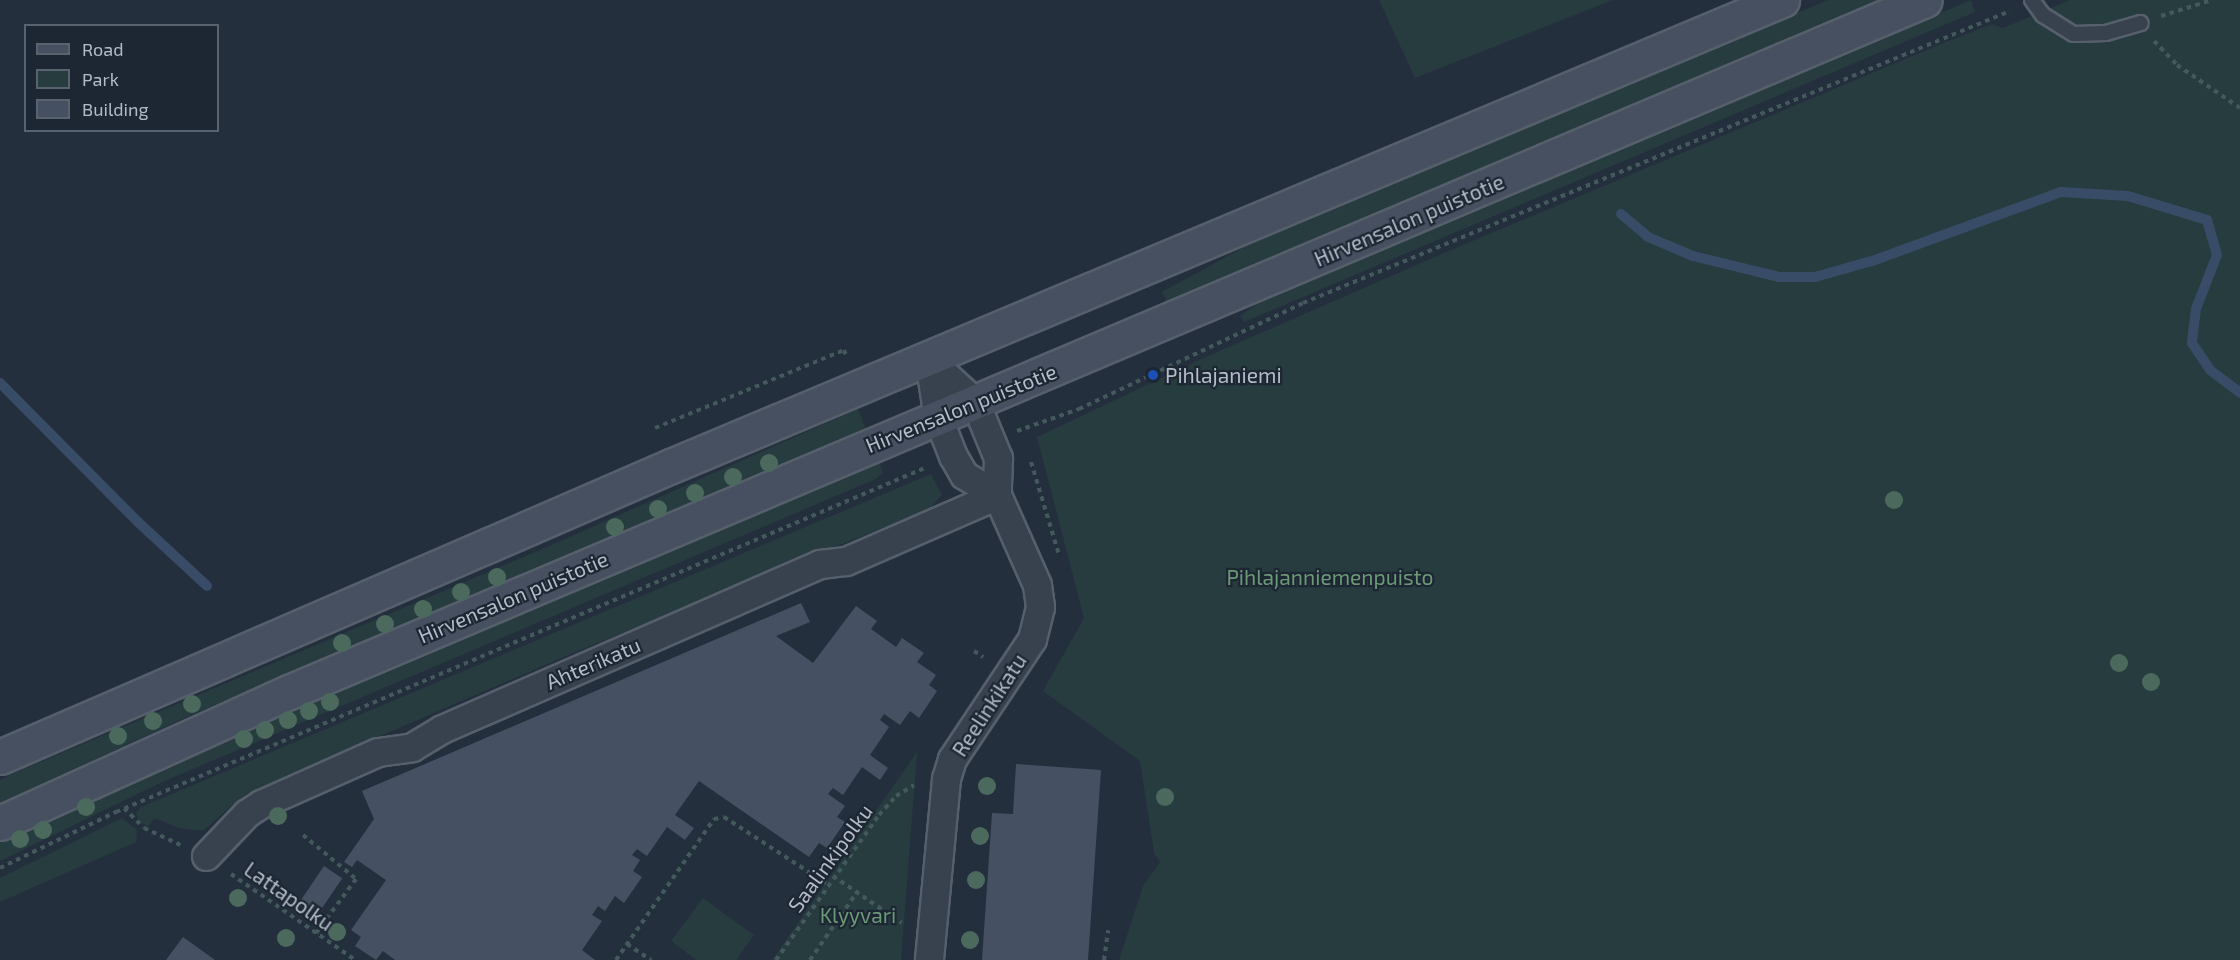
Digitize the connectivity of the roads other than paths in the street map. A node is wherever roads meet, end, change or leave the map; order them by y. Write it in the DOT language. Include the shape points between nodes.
graph roads {
  1 [pos="1782,0"];
  2 [pos="1925,0"];
  3 [pos="2032,1"];
  4 [pos="2141,23"];
  5 [pos="928,360"];
  6 [pos="975,402"];
  7 [pos="938,418"];
  8 [pos="997,495"];
  9 [pos="0,758"];
  10 [pos="0,823"];
  11 [pos="206,856"];
  12 [pos="929,960"];
  1 -- 5 [label="main road"];
  2 -- 6 [label="main road, Hirvensalon puistotie"];
  3 -- 4 [label="lane" via="2043,15 2074,34 2106,33"];
  5 -- 6 [label="street, Reelinkikatu"];
  5 -- 7 [label="street"];
  5 -- 9 [label="main road" via="671,466"];
  6 -- 7 [label="main road, Hirvensalon puistotie"];
  6 -- 8 [label="street, Reelinkikatu" via="998,458"];
  7 -- 8 [label="street" via="964,475"];
  7 -- 10 [label="main road, Hirvensalon puistotie" via="289,692"];
  8 -- 11 [label="street, Ahterikatu" via="846,561 820,564 442,729 412,747 378,752 261,804 247,813"];
  8 -- 12 [label="street, Reelinkikatu" via="1037,585 1038,622 1021,658 949,769 942,797"];
}
